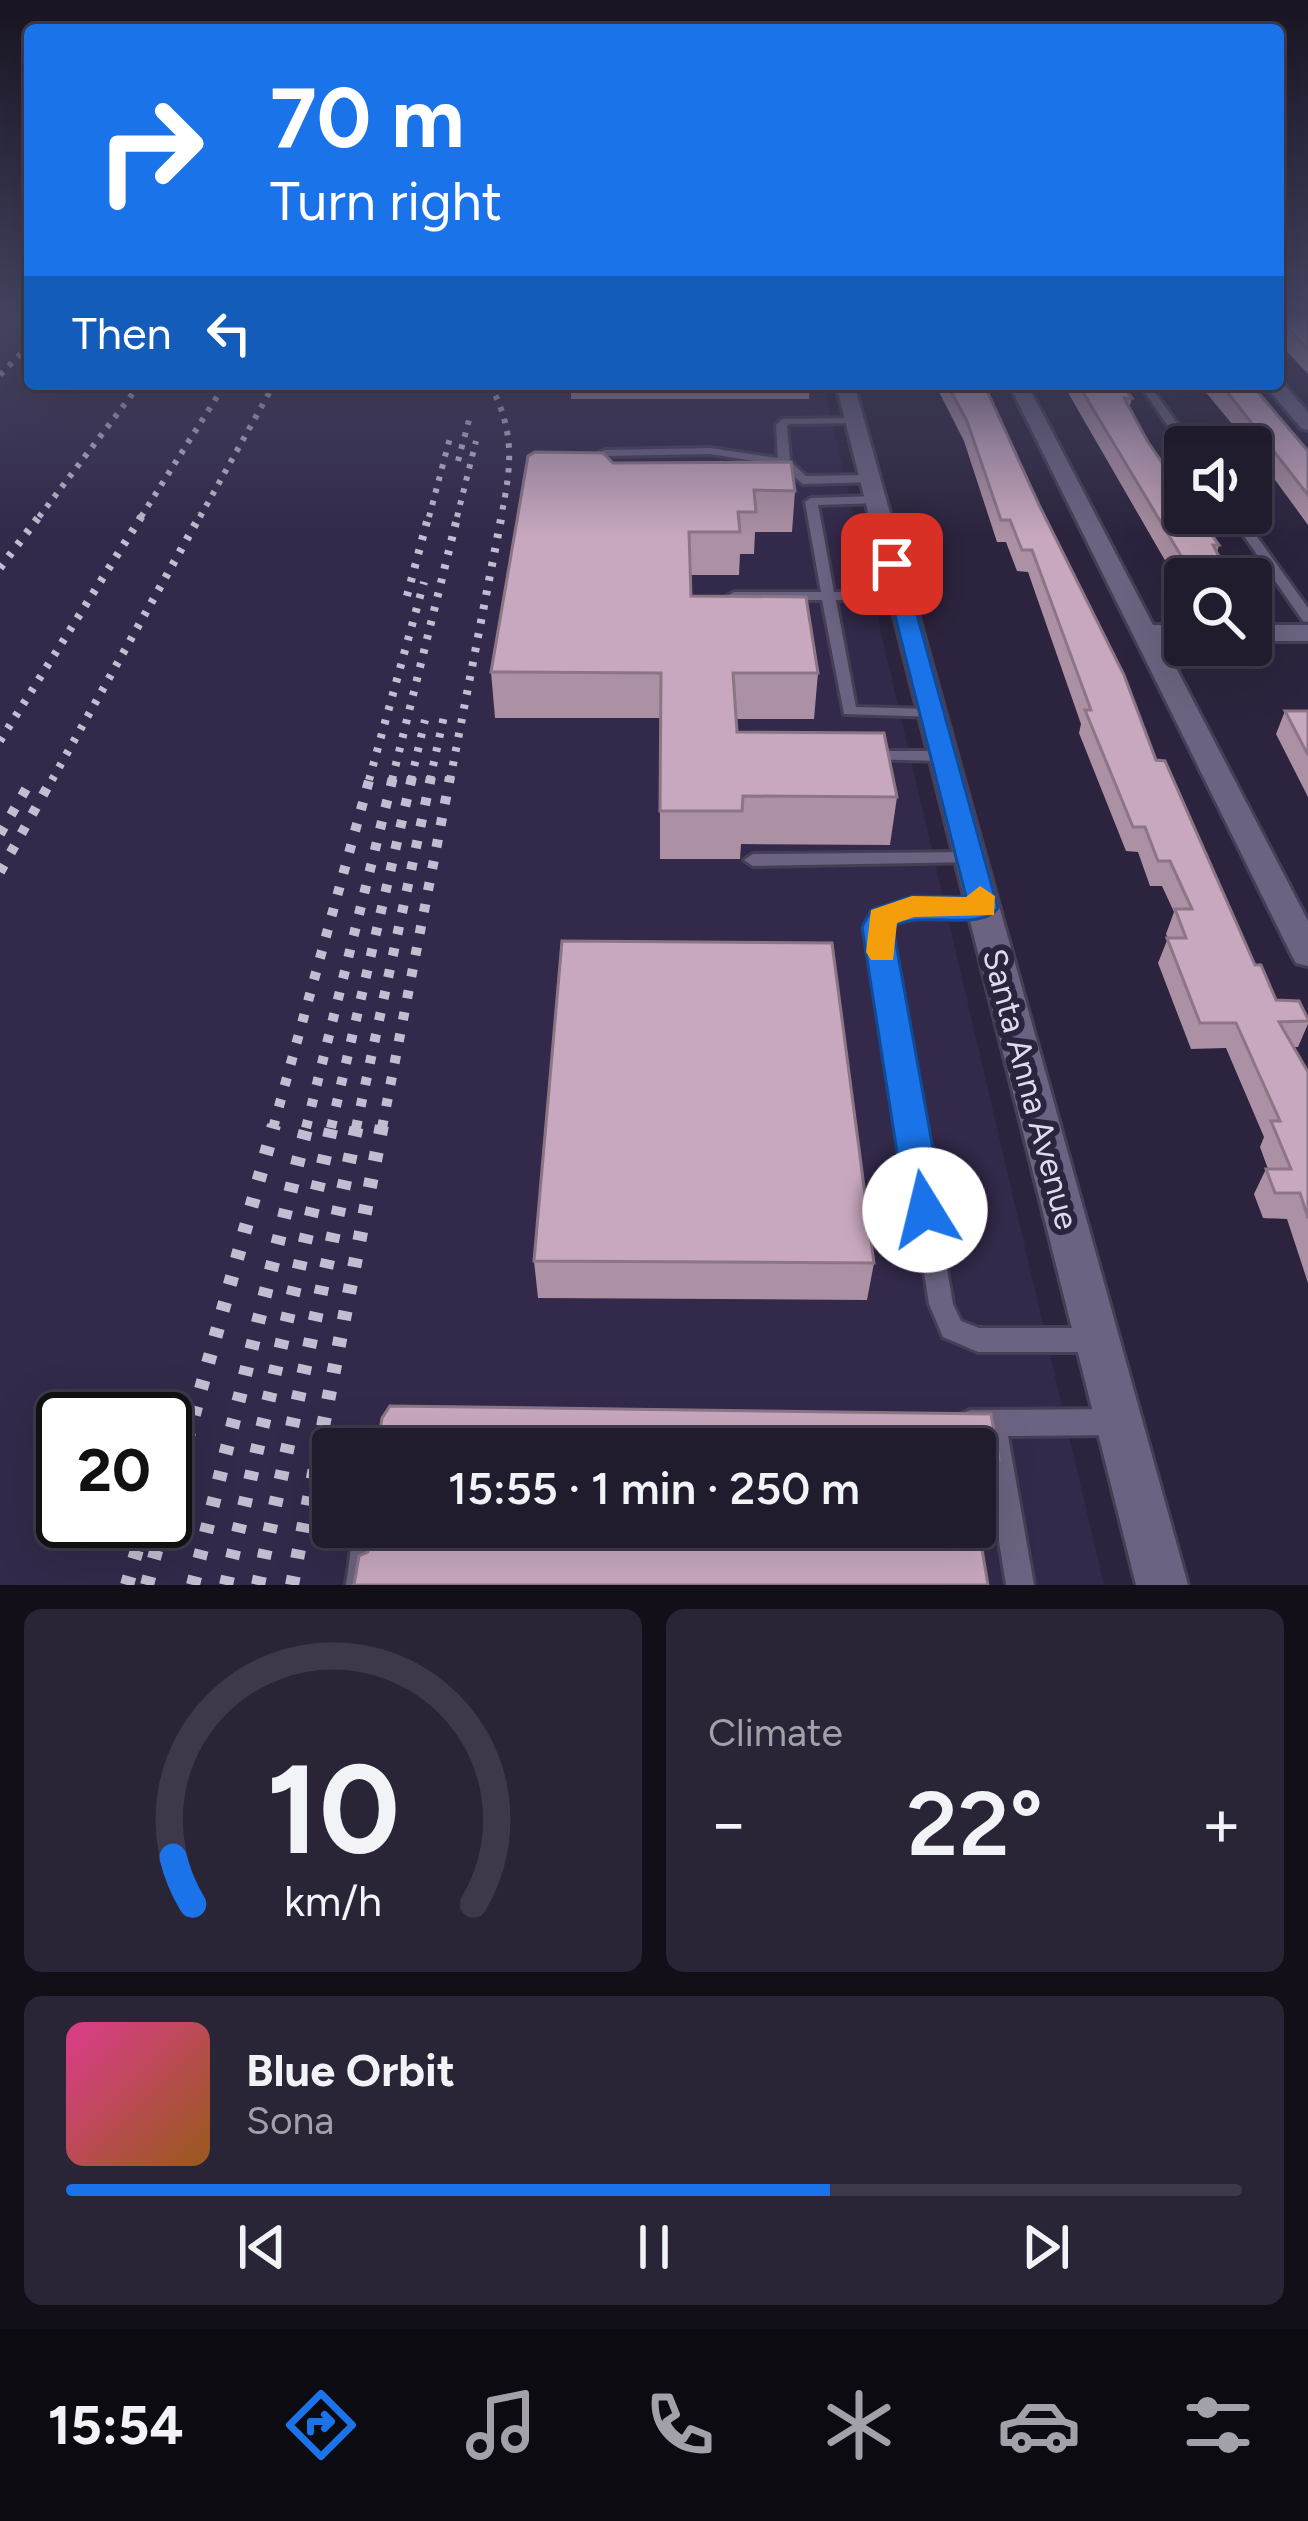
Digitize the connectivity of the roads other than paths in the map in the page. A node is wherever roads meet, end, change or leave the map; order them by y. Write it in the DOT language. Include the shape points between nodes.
graph roads {
  1 [pos="847,390"];
  2 [pos="1021,390"];
  3 [pos="1148,390"];
  4 [pos="1278,390"];
  5 [pos="855,421"];
  6 [pos="1308,424"];
  7 [pos="1173,426"];
  8 [pos="605,453"];
  9 [pos="784,462"];
  10 [pos="873,489"];
  11 [pos="1249,534"];
  12 [pos="734,596"];
  13 [pos="901,596"];
  14 [pos="829,597"];
  15 [pos="1308,618"];
  16 [pos="1145,633"];
  17 [pos="1164,633"];
  18 [pos="1272,633"];
  19 [pos="1308,633"];
  20 [pos="932,714"];
  21 [pos="855,755"];
  22 [pos="944,756"];
  23 [pos="970,858"];
  24 [pos="753,860"];
  25 [pos="983,908"];
  26 [pos="1308,954"];
  27 [pos="1098,1340"];
  28 [pos="1119,1422"];
  29 [pos="947,1423"];
  30 [pos="993,1423"];
  31 [pos="365,1548"];
  32 [pos="360,1585"];
  33 [pos="1020,1585"];
  34 [pos="1162,1585"];
  1 -- 5 [label="street, Santa Anna Avenue"];
  2 -- 16 [label="street"];
  3 -- 7 [label="lane"];
  4 -- 6 [label="street"];
  5 -- 9 [label="lane" via="786,421"];
  5 -- 10 [label="street, Santa Anna Avenue"];
  8 -- 9 [label="lane" via="710,451"];
  9 -- 10 [label="lane" via="802,480"];
  10 -- 13 [label="street, Santa Anna Avenue"];
  10 -- 14 [label="lane" via="811,502"];
  11 -- 15 [label="lane"];
  12 -- 14 [label="lane"];
  13 -- 14 [label="lane"];
  13 -- 20 [label="street, Santa Anna Avenue"];
  14 -- 20 [label="lane" via="849,711"];
  16 -- 17 [label="street"];
  16 -- 26 [label="street"];
  18 -- 19 [label="street"];
  20 -- 22 [label="street, Santa Anna Avenue"];
  21 -- 22 [label="lane"];
  22 -- 23 [label="street, Santa Anna Avenue"];
  23 -- 24 [label="lane"];
  23 -- 25 [label="street, Santa Anna Avenue"];
  25 -- 27 [label="street, Santa Anna Avenue"];
  25 -- 27 [label="lane" via="912,907 882,917 878,927 941,1304 952,1329 978,1340"];
  27 -- 28 [label="street, Santa Anna Avenue"];
  28 -- 30 [label="lane"];
  28 -- 34 [label="street, Santa Anna Avenue"];
  29 -- 30 [label="lane"];
  30 -- 33 [label="lane"];
  31 -- 32 [label="lane"];
}
